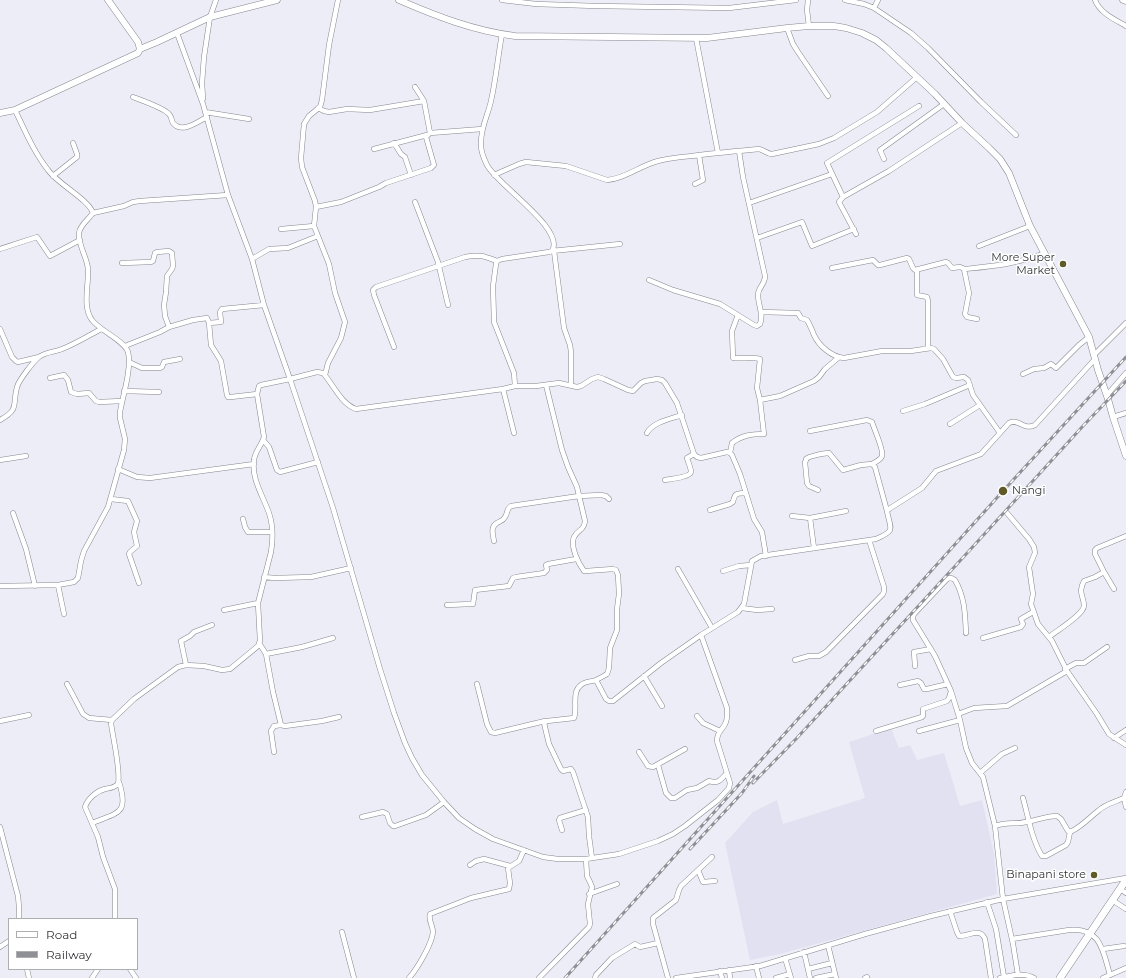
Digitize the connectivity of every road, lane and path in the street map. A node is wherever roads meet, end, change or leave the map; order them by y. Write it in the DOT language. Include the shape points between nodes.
graph roads {
  1 [pos="108,0"];
  2 [pos="216,0"];
  3 [pos="277,0"];
  4 [pos="338,0"];
  5 [pos="400,0"];
  6 [pos="502,0"];
  7 [pos="796,0"];
  8 [pos="808,0"];
  9 [pos="845,0"];
  10 [pos="878,0"];
  11 [pos="1095,0"];
  12 [pos="874,8"];
  13 [pos="210,17"];
  14 [pos="809,26"];
  15 [pos="1126,26"];
  16 [pos="787,28"];
  17 [pos="177,33"];
  18 [pos="502,34"];
  19 [pos="696,38"];
  20 [pos="140,48"];
  21 [pos="917,77"];
  22 [pos="415,87"];
  23 [pos="828,96"];
  24 [pos="133,97"];
  25 [pos="424,101"];
  26 [pos="203,104"];
  27 [pos="944,104"];
  28 [pos="919,106"];
  29 [pos="318,108"];
  30 [pos="15,110"];
  31 [pos="0,113"];
  32 [pos="206,115"];
  33 [pos="249,119"];
  34 [pos="962,123"];
  35 [pos="482,129"];
  36 [pos="428,134"];
  37 [pos="1016,135"];
  38 [pos="73,143"];
  39 [pos="394,143"];
  40 [pos="374,149"];
  41 [pos="740,151"];
  42 [pos="718,153"];
  43 [pos="699,155"];
  44 [pos="884,159"];
  45 [pos="832,174"];
  46 [pos="411,175"];
  47 [pos="494,175"];
  48 [pos="53,176"];
  49 [pos="695,184"];
  50 [pos="228,195"];
  51 [pos="843,197"];
  52 [pos="416,202"];
  53 [pos="749,203"];
  54 [pos="316,206"];
  55 [pos="93,213"];
  56 [pos="314,226"];
  57 [pos="1030,226"];
  58 [pos="281,229"];
  59 [pos="318,236"];
  60 [pos="757,238"];
  61 [pos="80,240"];
  62 [pos="620,244"];
  63 [pos="979,246"];
  64 [pos="0,249"];
  65 [pos="553,251"];
  66 [pos="1044,253"];
  67 [pos="252,259"];
  68 [pos="497,261"];
  69 [pos="122,263"];
  70 [pos="439,265"];
  71 [pos="832,268"];
  72 [pos="964,269"];
  73 [pos="917,270"];
  74 [pos="648,280"];
  75 [pos="264,305"];
  76 [pos="448,305"];
  77 [pos="761,312"];
  78 [pos="738,315"];
  79 [pos="977,319"];
  80 [pos="209,323"];
  81 [pos="1126,323"];
  82 [pos="169,327"];
  83 [pos="0,329"];
  84 [pos="101,329"];
  85 [pos="1089,337"];
  86 [pos="125,346"];
  87 [pos="394,347"];
  88 [pos="928,348"];
  89 [pos="39,357"];
  90 [pos="1095,357"];
  91 [pos="838,358"];
  92 [pos="180,359"];
  93 [pos="129,362"];
  94 [pos="1126,373"];
  95 [pos="1023,374"];
  96 [pos="325,375"];
  97 [pos="50,378"];
  98 [pos="290,379"];
  99 [pos="546,385"];
  100 [pos="571,385"];
  101 [pos="970,385"];
  102 [pos="515,386"];
  103 [pos="503,389"];
  104 [pos="124,391"];
  105 [pos="159,392"];
  106 [pos="257,394"];
  107 [pos="1107,395"];
  108 [pos="760,400"];
  109 [pos="122,401"];
  110 [pos="980,405"];
  111 [pos="903,411"];
  112 [pos="1126,413"];
  113 [pos="682,415"];
  114 [pos="1113,417"];
  115 [pos="0,420"];
  116 [pos="950,424"];
  117 [pos="810,431"];
  118 [pos="514,433"];
  119 [pos="647,433"];
  120 [pos="1000,433"];
  121 [pos="263,440"];
  122 [pos="730,453"];
  123 [pos="694,454"];
  124 [pos="26,456"];
  125 [pos="1126,456"];
  126 [pos="0,460"];
  127 [pos="318,462"];
  128 [pos="254,464"];
  129 [pos="872,464"];
  130 [pos="118,469"];
  131 [pos="665,480"];
  132 [pos="818,490"];
  133 [pos="746,494"];
  134 [pos="579,496"];
  135 [pos="111,499"];
  136 [pos="609,499"];
  137 [pos="710,510"];
  138 [pos="846,511"];
  139 [pos="887,511"];
  140 [pos="13,513"];
  141 [pos="1007,513"];
  142 [pos="792,516"];
  143 [pos="810,518"];
  144 [pos="243,519"];
  145 [pos="272,532"];
  146 [pos="1126,536"];
  147 [pos="869,540"];
  148 [pos="494,541"];
  149 [pos="814,548"];
  150 [pos="766,556"];
  151 [pos="576,559"];
  152 [pos="751,565"];
  153 [pos="351,568"];
  154 [pos="678,569"];
  155 [pos="723,571"];
  156 [pos="1104,572"];
  157 [pos="264,578"];
  158 [pos="139,583"];
  159 [pos="58,585"];
  160 [pos="0,586"];
  161 [pos="35,586"];
  162 [pos="1114,590"];
  163 [pos="258,603"];
  164 [pos="447,605"];
  165 [pos="742,608"];
  166 [pos="772,609"];
  167 [pos="224,610"];
  168 [pos="1034,612"];
  169 [pos="64,614"];
  170 [pos="212,625"];
  171 [pos="712,628"];
  172 [pos="966,633"];
  173 [pos="701,635"];
  174 [pos="1049,637"];
  175 [pos="332,638"];
  176 [pos="983,638"];
  177 [pos="259,643"];
  178 [pos="1107,647"];
  179 [pos="931,649"];
  180 [pos="266,654"];
  181 [pos="795,660"];
  182 [pos="186,665"];
  183 [pos="915,666"];
  184 [pos="1066,670"];
  185 [pos="644,676"];
  186 [pos="596,680"];
  187 [pos="67,684"];
  188 [pos="477,684"];
  189 [pos="948,684"];
  190 [pos="900,685"];
  191 [pos="951,691"];
  192 [pos="662,706"];
  193 [pos="958,714"];
  194 [pos="30,716"];
  195 [pos="697,716"];
  196 [pos="339,717"];
  197 [pos="112,720"];
  198 [pos="960,720"];
  199 [pos="545,721"];
  200 [pos="0,722"];
  201 [pos="281,725"];
  202 [pos="1126,730"];
  203 [pos="720,731"];
  204 [pos="876,731"];
  205 [pos="919,731"];
  206 [pos="1114,738"];
  207 [pos="1126,745"];
  208 [pos="1015,748"];
  209 [pos="685,749"];
  210 [pos="274,752"];
  211 [pos="639,752"];
  212 [pos="658,765"];
  213 [pos="727,773"];
  214 [pos="980,773"];
  215 [pos="118,781"];
  216 [pos="1126,792"];
  217 [pos="1023,798"];
  218 [pos="1124,798"];
  219 [pos="444,802"];
  220 [pos="1126,807"];
  221 [pos="586,810"];
  222 [pos="362,817"];
  223 [pos="1030,821"];
  224 [pos="92,823"];
  225 [pos="0,826"];
  226 [pos="995,826"];
  227 [pos="562,830"];
  228 [pos="1070,832"];
  229 [pos="524,850"];
  230 [pos="712,857"];
  231 [pos="592,858"];
  232 [pos="586,859"];
  233 [pos="470,865"];
  234 [pos="510,866"];
  235 [pos="698,870"];
  236 [pos="1126,879"];
  237 [pos="715,881"];
  238 [pos="617,884"];
  239 [pos="1123,891"];
  240 [pos="589,894"];
  241 [pos="1003,899"];
  242 [pos="1112,900"];
  243 [pos="987,902"];
  244 [pos="1126,909"];
  245 [pos="950,911"];
  246 [pos="19,918"];
  247 [pos="115,918"];
  248 [pos="342,932"];
  249 [pos="1089,934"];
  250 [pos="1012,939"];
  251 [pos="658,943"];
  252 [pos="828,945"];
  253 [pos="1124,946"];
  254 [pos="1103,949"];
  255 [pos="804,952"];
  256 [pos="785,958"];
  257 [pos="832,963"];
  258 [pos="756,966"];
  259 [pos="821,966"];
  260 [pos="1126,968"];
  261 [pos="808,969"];
  262 [pos="728,970"];
  263 [pos="720,972"];
  264 [pos="1018,975"];
  265 [pos="1110,975"];
  266 [pos="791,976"];
  267 [pos="835,976"];
  268 [pos="824,977"];
  269 [pos="354,978"];
  270 [pos="409,978"];
  271 [pos="539,978"];
  272 [pos="594,978"];
  273 [pos="668,978"];
  274 [pos="676,978"];
  275 [pos="722,978"];
  276 [pos="730,978"];
  277 [pos="758,978"];
  278 [pos="776,978"];
  279 [pos="810,978"];
  280 [pos="816,978"];
  281 [pos="991,978"];
  282 [pos="1002,978"];
  283 [pos="1034,978"];
  284 [pos="1060,978"];
  285 [pos="1103,978"];
  1 -- 20 [label="street"];
  2 -- 13 [label="street"];
  3 -- 13 [label="street"];
  4 -- 29 [label="street" via="322,100"];
  5 -- 18 [label="street" via="453,22"];
  6 -- 7 [label="street" via="544,5 729,8"];
  8 -- 14 [label="street"];
  9 -- 12 [label="street"];
  10 -- 12 [label="street"];
  11 -- 15 [label="street" via="1105,14"];
  12 -- 37 [label="street" via="928,48"];
  13 -- 17 [label="street"];
  13 -- 26 [label="street" via="204,57"];
  14 -- 16 [label="street"];
  14 -- 21 [label="street" via="834,26 862,33 876,40"];
  16 -- 19 [label="street"];
  16 -- 23 [label="street" via="793,44"];
  17 -- 20 [label="street"];
  17 -- 26 [label="street"];
  18 -- 19 [label="street"];
  18 -- 35 [label="street" via="491,101"];
  19 -- 42 [label="street"];
  20 -- 30 [label="street" via="138,54"];
  21 -- 27 [label="street"];
  21 -- 41 [label="street" via="878,112 834,138 819,144 772,154 762,150"];
  22 -- 25 [label="street"];
  24 -- 32 [label="street" via="168,113 175,124 183,128"];
  25 -- 29 [label="street" via="370,110 347,109 329,112"];
  25 -- 36 [label="street"];
  26 -- 32 [label="street"];
  27 -- 34 [label="street"];
  27 -- 44 [label="street" via="880,150"];
  28 -- 45 [label="street" via="827,163"];
  29 -- 54 [label="street" via="304,124 301,158"];
  30 -- 31 [label="street"];
  30 -- 48 [label="street" via="32,145"];
  32 -- 33 [label="street"];
  32 -- 50 [label="street"];
  34 -- 51 [label="street" via="889,171"];
  34 -- 57 [label="street" via="1000,159 1009,173"];
  35 -- 36 [label="street"];
  35 -- 47 [label="street" via="481,146 487,165"];
  36 -- 39 [label="street"];
  36 -- 46 [label="street" via="426,140 434,165"];
  38 -- 48 [label="street" via="76,157"];
  39 -- 40 [label="street"];
  39 -- 46 [label="street" via="405,157"];
  41 -- 42 [label="street"];
  41 -- 53 [label="street"];
  42 -- 43 [label="street"];
  43 -- 47 [label="street" via="658,161 614,180 566,166 526,162"];
  43 -- 49 [label="street" via="703,180"];
  45 -- 51 [label="street"];
  45 -- 53 [label="street"];
  46 -- 54 [label="street" via="386,182 341,202"];
  47 -- 65 [label="street" via="542,221 549,231"];
  48 -- 55 [label="street"];
  50 -- 55 [label="street" via="140,201"];
  50 -- 67 [label="street"];
  51 -- 60 [label="street" via="840,202 855,232 812,246 802,222"];
  52 -- 70 [label="street"];
  53 -- 60 [label="street"];
  54 -- 56 [label="street"];
  55 -- 61 [label="street" via="81,227"];
  56 -- 58 [label="street"];
  56 -- 59 [label="street"];
  57 -- 63 [label="street"];
  57 -- 66 [label="street"];
  59 -- 67 [label="street" via="288,248 268,249"];
  59 -- 96 [label="street" via="329,264 345,322"];
  60 -- 77 [label="street" via="765,280 758,296"];
  61 -- 64 [label="street" via="50,256 37,237"];
  61 -- 84 [label="street" via="88,268 87,310 92,321"];
  62 -- 65 [label="street"];
  65 -- 68 [label="street"];
  65 -- 100 [label="street" via="564,328 570,345"];
  66 -- 72 [label="street" via="1009,264"];
  66 -- 85 [label="street"];
  67 -- 75 [label="street"];
  68 -- 70 [label="street" via="483,255 474,255"];
  68 -- 102 [label="street" via="493,286 494,322 514,373"];
  69 -- 82 [label="street" via="151,262 157,252 169,251 172,254 173,266 167,276 164,306"];
  70 -- 76 [label="street"];
  70 -- 87 [label="street" via="382,284 373,290"];
  71 -- 73 [label="street" via="873,260 880,265 907,258"];
  72 -- 73 [label="street" via="951,268 946,262"];
  72 -- 79 [label="street" via="969,293 966,316"];
  73 -- 88 [label="street" via="917,295 927,297 928,301"];
  74 -- 78 [label="street" via="720,304"];
  75 -- 80 [label="street" via="222,309 221,322"];
  75 -- 98 [label="street"];
  77 -- 78 [label="street" via="761,322 757,326"];
  77 -- 91 [label="street" via="798,312 801,318 807,320 820,343"];
  78 -- 108 [label="street" via="732,331 733,358 760,359 757,388"];
  80 -- 82 [label="street" via="206,318"];
  80 -- 106 [label="street" via="211,345 221,359 227,396"];
  81 -- 90 [label="street"];
  82 -- 86 [label="street"];
  83 -- 89 [label="street" via="16,361"];
  84 -- 86 [label="street"];
  84 -- 89 [label="street"];
  85 -- 90 [label="street"];
  85 -- 95 [label="street" via="1056,368 1051,364"];
  86 -- 93 [label="street"];
  88 -- 91 [label="street" via="882,351"];
  88 -- 101 [label="street" via="941,357 953,377 966,378"];
  89 -- 115 [label="street" via="18,383 14,410"];
  90 -- 107 [label="street"];
  90 -- 120 [label="street" via="1035,425 1026,427 1012,421"];
  91 -- 108 [label="street" via="814,381 780,396"];
  92 -- 93 [label="street" via="164,362 160,368 144,368"];
  93 -- 104 [label="street"];
  94 -- 107 [label="street"];
  96 -- 98 [label="street" via="317,372"];
  96 -- 103 [label="street" via="336,392 350,407 356,409"];
  97 -- 109 [label="street" via="64,376 68,380 71,392 89,393 96,401"];
  98 -- 106 [label="street" via="259,386"];
  98 -- 127 [label="street"];
  99 -- 100 [label="street"];
  99 -- 102 [label="street"];
  99 -- 134 [label="street" via="562,450"];
  100 -- 113 [label="street" via="578,387 592,378 598,378 632,391 645,381 662,380 668,386"];
  101 -- 110 [label="street"];
  101 -- 111 [label="street"];
  102 -- 103 [label="street"];
  103 -- 118 [label="street"];
  104 -- 105 [label="street"];
  104 -- 109 [label="street"];
  106 -- 121 [label="street" via="264,431"];
  107 -- 114 [label="street"];
  108 -- 122 [label="street" via="764,434 744,435 735,440 732,442"];
  109 -- 130 [label="street" via="120,415 125,444"];
  110 -- 116 [label="street"];
  110 -- 120 [label="street"];
  112 -- 114 [label="street"];
  113 -- 119 [label="street" via="656,424"];
  113 -- 123 [label="street"];
  114 -- 125 [label="street"];
  117 -- 129 [label="street" via="869,420 872,422 882,455"];
  120 -- 139 [label="street" via="981,454 936,471 922,488"];
  121 -- 127 [label="street" via="269,447 280,472"];
  121 -- 128 [label="street"];
  122 -- 123 [label="street" via="701,458"];
  122 -- 133 [label="street"];
  123 -- 131 [label="street" via="687,458 690,474"];
  124 -- 126 [label="street"];
  127 -- 153 [label="street"];
  128 -- 130 [label="street" via="150,478 137,477"];
  128 -- 145 [label="street"];
  129 -- 132 [label="street" via="843,470 829,453 808,458 805,462 807,483"];
  129 -- 139 [label="street"];
  130 -- 135 [label="street"];
  133 -- 137 [label="street" via="735,495 730,504"];
  133 -- 150 [label="street" via="764,537"];
  134 -- 136 [label="street" via="606,496"];
  134 -- 148 [label="street" via="508,508 505,518 493,527"];
  134 -- 151 [label="street" via="585,525 574,537"];
  135 -- 158 [label="street" via="128,500 137,521 134,532 137,546 129,554"];
  135 -- 159 [label="street" via="82,555 78,578 74,582"];
  138 -- 143 [label="street"];
  139 -- 147 [label="street" via="890,531"];
  140 -- 161 [label="street" via="26,549"];
  141 -- 168 [label="street" via="1034,547 1035,553 1029,567 1033,594 1031,604"];
  142 -- 143 [label="street"];
  143 -- 149 [label="street"];
  144 -- 145 [label="street" via="248,532"];
  145 -- 157 [label="street" via="271,552"];
  146 -- 156 [label="street" via="1095,550"];
  147 -- 149 [label="street"];
  147 -- 181 [label="street" via="884,586 883,594 826,652 819,656"];
  149 -- 150 [label="street"];
  150 -- 152 [label="street" via="756,558"];
  151 -- 164 [label="street" via="548,564 544,573 513,578 509,586 475,590 473,604"];
  151 -- 186 [label="street" via="584,571 613,569 618,575 617,630 610,648 609,671"];
  152 -- 155 [label="street"];
  152 -- 165 [label="street"];
  153 -- 157 [label="street" via="311,577"];
  153 -- 219 [label="street" via="394,713 412,758"];
  154 -- 171 [label="street"];
  156 -- 162 [label="street"];
  156 -- 174 [label="street" via="1084,581 1080,589 1084,608"];
  157 -- 163 [label="street"];
  159 -- 161 [label="street"];
  159 -- 169 [label="street"];
  160 -- 161 [label="street"];
  163 -- 167 [label="street"];
  163 -- 177 [label="street"];
  165 -- 166 [label="street"];
  165 -- 171 [label="street"];
  168 -- 174 [label="street" via="1038,624"];
  168 -- 176 [label="street" via="1021,619 1021,627"];
  170 -- 182 [label="street" via="194,632 181,641"];
  171 -- 173 [label="street"];
  172 -- 179 [label="street" via="964,603 955,580 950,578 913,617"];
  173 -- 185 [label="street"];
  173 -- 203 [label="street" via="726,708 725,725"];
  174 -- 184 [label="street"];
  175 -- 180 [label="street"];
  177 -- 180 [label="street"];
  177 -- 182 [label="street" via="230,669"];
  178 -- 184 [label="street" via="1084,663 1076,663"];
  179 -- 183 [label="street" via="914,652"];
  179 -- 189 [label="street"];
  180 -- 201 [label="street"];
  182 -- 197 [label="street" via="178,667 134,699"];
  184 -- 193 [label="street" via="1007,706 974,708"];
  184 -- 206 [label="street"];
  185 -- 186 [label="street" via="613,701 606,699"];
  185 -- 192 [label="street"];
  186 -- 199 [label="street" via="578,687 574,718"];
  187 -- 197 [label="street" via="82,714 89,718"];
  188 -- 199 [label="street" via="491,732"];
  189 -- 190 [label="street" via="927,689 918,681"];
  189 -- 191 [label="street"];
  191 -- 193 [label="street"];
  191 -- 204 [label="street" via="947,701 923,710 922,717"];
  193 -- 198 [label="street"];
  194 -- 200 [label="street"];
  195 -- 203 [label="street" via="703,723"];
  196 -- 201 [label="street"];
  197 -- 215 [label="street"];
  198 -- 205 [label="street"];
  198 -- 214 [label="street" via="966,748 972,763"];
  199 -- 221 [label="street" via="552,752 562,770 572,770"];
  201 -- 210 [label="street" via="274,726 271,731"];
  202 -- 206 [label="street"];
  203 -- 213 [label="street" via="717,741"];
  206 -- 207 [label="street"];
  208 -- 214 [label="street" via="1002,754"];
  209 -- 212 [label="street"];
  211 -- 212 [label="street" via="648,766"];
  212 -- 213 [label="street" via="666,793 671,798 709,781 715,783"];
  213 -- 231 [label="street" via="730,783 725,794 685,826 658,841 619,854"];
  214 -- 226 [label="street"];
  215 -- 224 [label="street" via="116,786 97,793 86,804 86,811"];
  215 -- 224 [label="street" via="123,795 122,808 117,813"];
  216 -- 218 [label="street"];
  217 -- 223 [label="street"];
  218 -- 220 [label="street"];
  218 -- 228 [label="street" via="1105,806"];
  219 -- 222 [label="street" via="426,815 395,826 383,812"];
  219 -- 229 [label="street" via="459,818 475,829 493,839"];
  221 -- 227 [label="street" via="560,818"];
  221 -- 231 [label="street"];
  223 -- 226 [label="street"];
  223 -- 228 [label="street" via="1058,816"];
  223 -- 228 [label="street" via="1044,857 1066,845"];
  224 -- 247 [label="street" via="115,889"];
  225 -- 246 [label="street" via="18,896"];
  226 -- 241 [label="street"];
  229 -- 232 [label="street" via="544,857"];
  229 -- 234 [label="street" via="519,861"];
  230 -- 235 [label="street"];
  231 -- 232 [label="street"];
  232 -- 240 [label="street" via="587,876 591,884"];
  233 -- 234 [label="street" via="484,859"];
  234 -- 270 [label="street" via="510,887 507,890 471,898 430,914 432,938 419,965"];
  235 -- 237 [label="street" via="703,882"];
  235 -- 251 [label="street" via="680,888 676,900 653,918"];
  236 -- 239 [label="main road"];
  236 -- 241 [label="street"];
  238 -- 240 [label="street"];
  239 -- 242 [label="main road"];
  240 -- 271 [label="street" via="589,927"];
  241 -- 243 [label="street"];
  241 -- 250 [label="street"];
  242 -- 244 [label="street"];
  242 -- 249 [label="main road"];
  243 -- 245 [label="street"];
  243 -- 282 [label="street" via="996,929"];
  245 -- 252 [label="street"];
  245 -- 281 [label="street" via="959,936 978,933 983,935"];
  248 -- 269 [label="street"];
  249 -- 250 [label="street" via="1078,929"];
  249 -- 254 [label="street"];
  249 -- 284 [label="main road"];
  250 -- 264 [label="street"];
  251 -- 272 [label="street" via="640,947 635,944 612,958"];
  251 -- 273 [label="street"];
  252 -- 255 [label="street"];
  252 -- 257 [label="street"];
  253 -- 254 [label="street"];
  254 -- 265 [label="street"];
  255 -- 256 [label="street"];
  255 -- 261 [label="street"];
  256 -- 258 [label="street"];
  256 -- 266 [label="street"];
  257 -- 259 [label="street"];
  257 -- 267 [label="street"];
  258 -- 262 [label="street"];
  258 -- 277 [label="street"];
  259 -- 261 [label="street"];
  259 -- 268 [label="street"];
  260 -- 265 [label="street"];
  261 -- 279 [label="street"];
  262 -- 263 [label="street"];
  262 -- 276 [label="street"];
  263 -- 274 [label="street"];
  263 -- 275 [label="street"];
  264 -- 282 [label="street"];
  264 -- 283 [label="street"];
  265 -- 285 [label="street"];
  266 -- 278 [label="street"];
  267 -- 268 [label="street"];
  268 -- 280 [label="street"];
}
